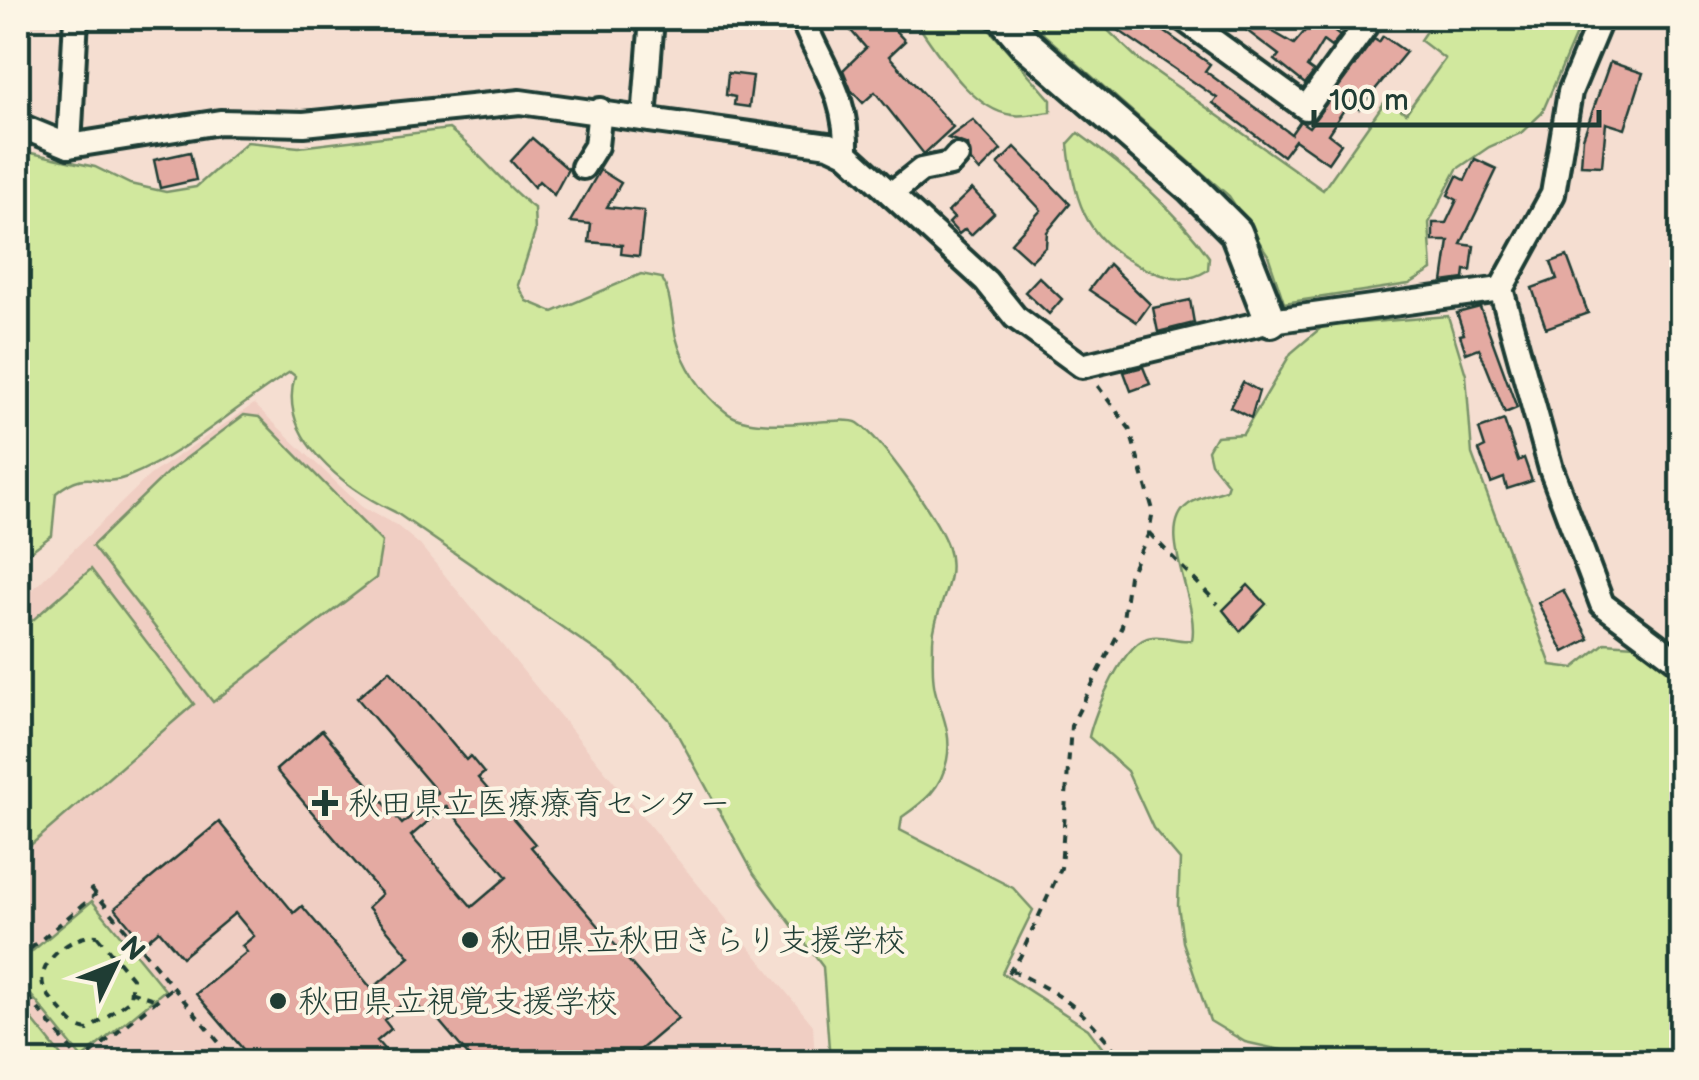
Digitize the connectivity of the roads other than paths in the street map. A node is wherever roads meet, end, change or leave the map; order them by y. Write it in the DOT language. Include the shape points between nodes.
graph roads {
  1 [pos="76,18"];
  2 [pos="652,18"];
  3 [pos="802,18"];
  4 [pos="1004,18"];
  5 [pos="1182,18"];
  6 [pos="1371,18"];
  7 [pos="1602,18"];
  8 [pos="600,110"];
  9 [pos="644,119"];
  10 [pos="18,125"];
  11 [pos="69,146"];
  12 [pos="846,153"];
  13 [pos="958,156"];
  14 [pos="583,167"];
  15 [pos="891,194"];
  16 [pos="1501,289"];
  17 [pos="1271,321"];
  18 [pos="1682,664"];
  1 -- 11 [label="street"];
  2 -- 9 [label="street"];
  3 -- 12 [label="street" via="830,68 847,122"];
  4 -- 17 [label="street" via="1236,232"];
  5 -- 6 [label="street" via="1306,108"];
  7 -- 16 [label="street" via="1570,92 1552,194"];
  8 -- 9 [label="street"];
  8 -- 11 [label="street" via="520,102 304,124 244,120"];
  8 -- 14 [label="street" via="596,146"];
  9 -- 12 [label="street" via="829,145"];
  10 -- 11 [label="street"];
  12 -- 15 [label="street"];
  13 -- 15 [label="street" via="921,170"];
  15 -- 17 [label="street" via="986,281 1015,317 1082,366"];
  16 -- 17 [label="street"];
  16 -- 18 [label="street" via="1551,469 1602,604"];
}
